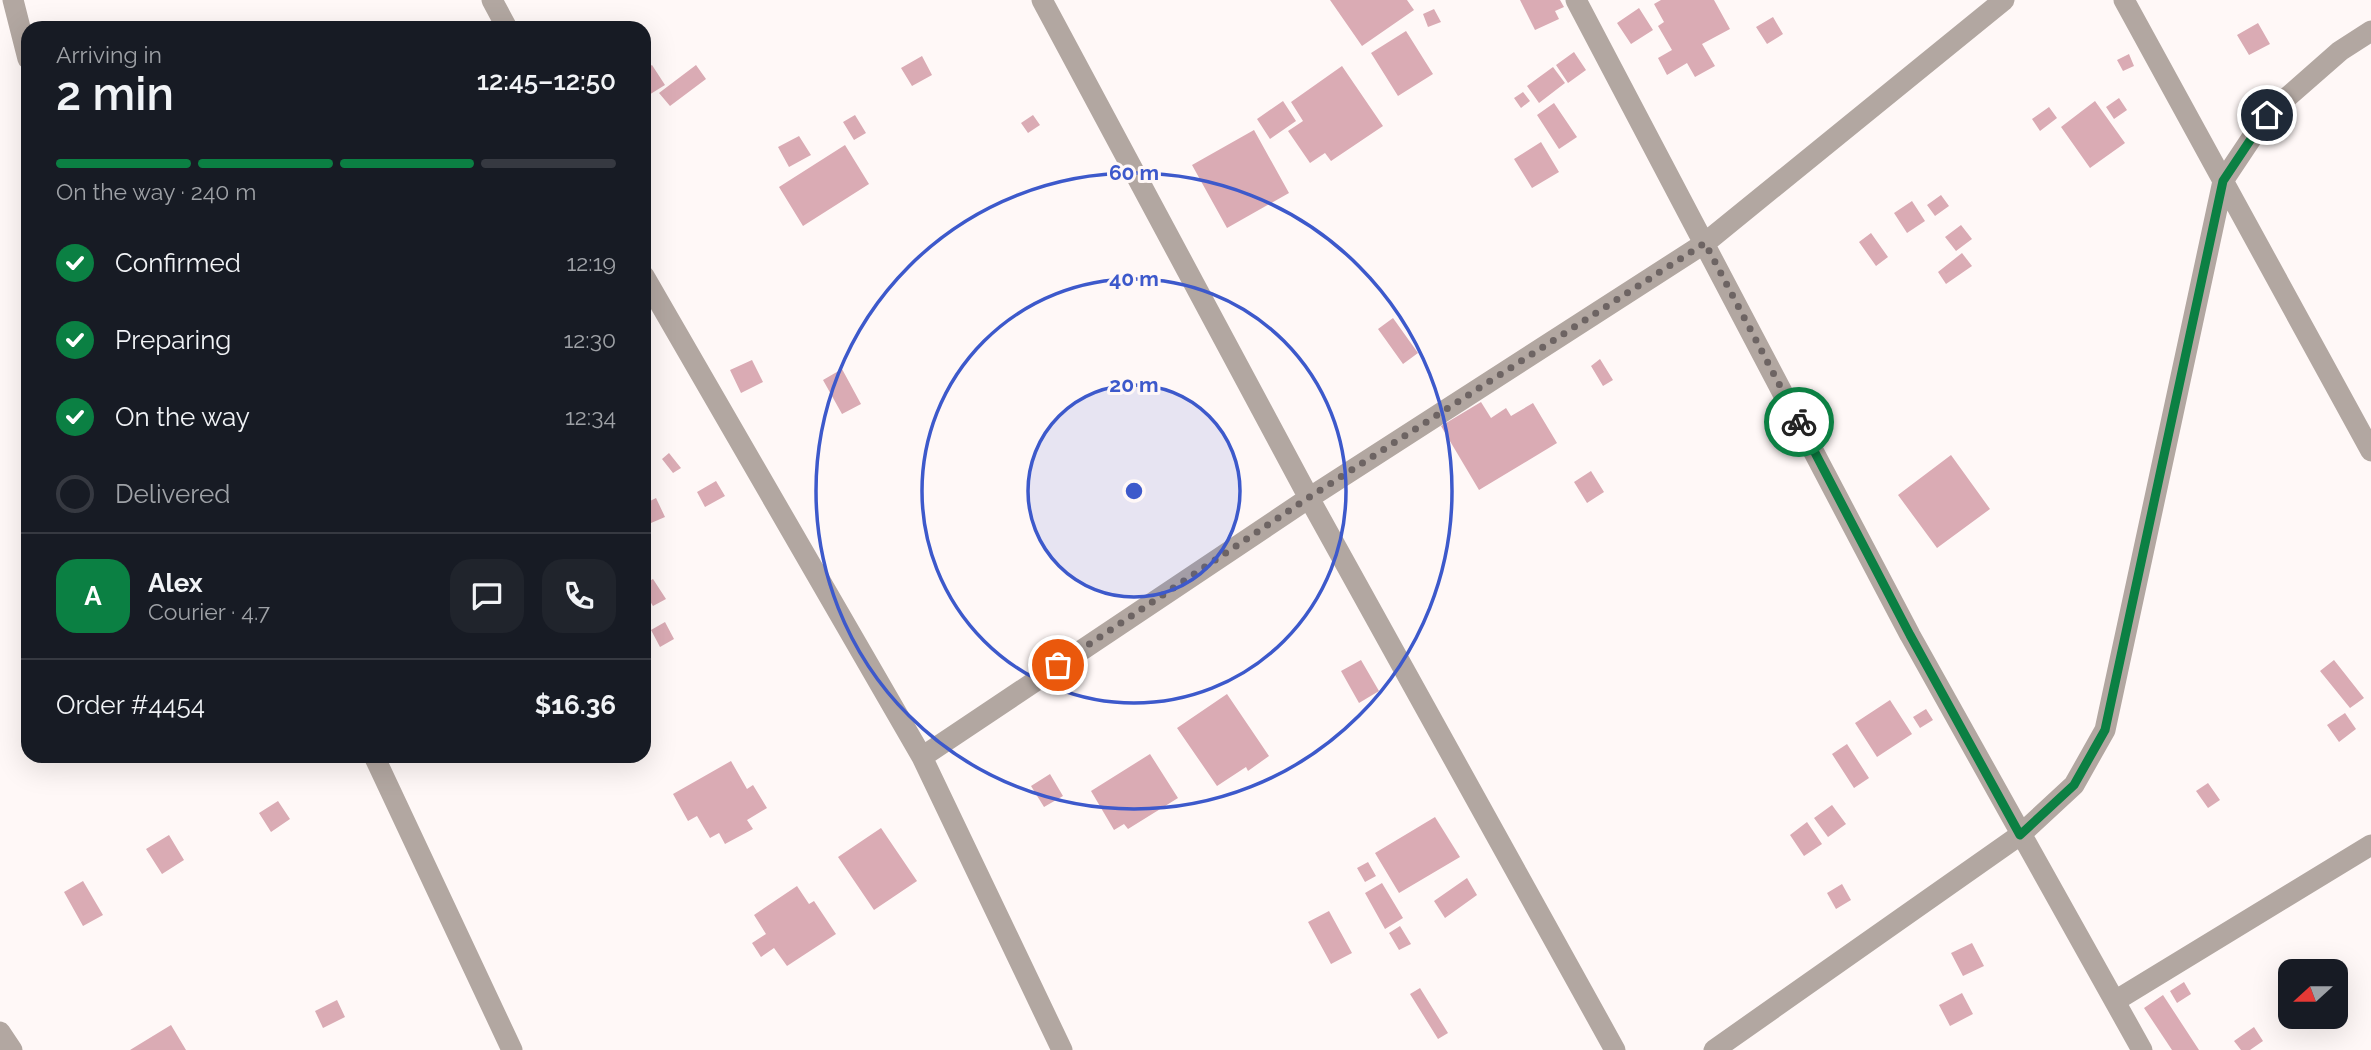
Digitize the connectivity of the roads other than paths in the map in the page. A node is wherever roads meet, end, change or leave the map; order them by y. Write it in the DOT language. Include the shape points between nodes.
graph roads {
  1 [pos="13,0"];
  2 [pos="492,0"];
  3 [pos="1042,0"];
  4 [pos="1576,0"];
  5 [pos="2004,0"];
  6 [pos="2124,0"];
  7 [pos="504,21"];
  8 [pos="2371,30"];
  9 [pos="21,31"];
  10 [pos="2223,181"];
  11 [pos="1705,243"];
  12 [pos="651,288"];
  13 [pos="2371,451"];
  14 [pos="1308,498"];
  15 [pos="922,757"];
  16 [pos="377,763"];
  17 [pos="2020,835"];
  18 [pos="2371,845"];
  19 [pos="2115,1001"];
  20 [pos="0,1032"];
  21 [pos="12,1050"];
  22 [pos="512,1050"];
  23 [pos="1062,1050"];
  24 [pos="1615,1050"];
  25 [pos="1714,1050"];
  26 [pos="2142,1050"];
  1 -- 9 [label="street"];
  2 -- 7 [label="street"];
  3 -- 14 [label="street"];
  4 -- 11 [label="street"];
  5 -- 11 [label="street"];
  6 -- 10 [label="street"];
  8 -- 10 [label="street" via="2267,115"];
  10 -- 13 [label="street"];
  10 -- 17 [label="street" via="2105,730 2074,785"];
  11 -- 14 [label="street"];
  11 -- 17 [label="street"];
  12 -- 15 [label="street"];
  14 -- 15 [label="street"];
  14 -- 24 [label="street"];
  15 -- 23 [label="street"];
  16 -- 22 [label="street"];
  17 -- 19 [label="street"];
  17 -- 25 [label="street"];
  18 -- 19 [label="street"];
  19 -- 26 [label="street"];
  20 -- 21 [label="street"];
}
